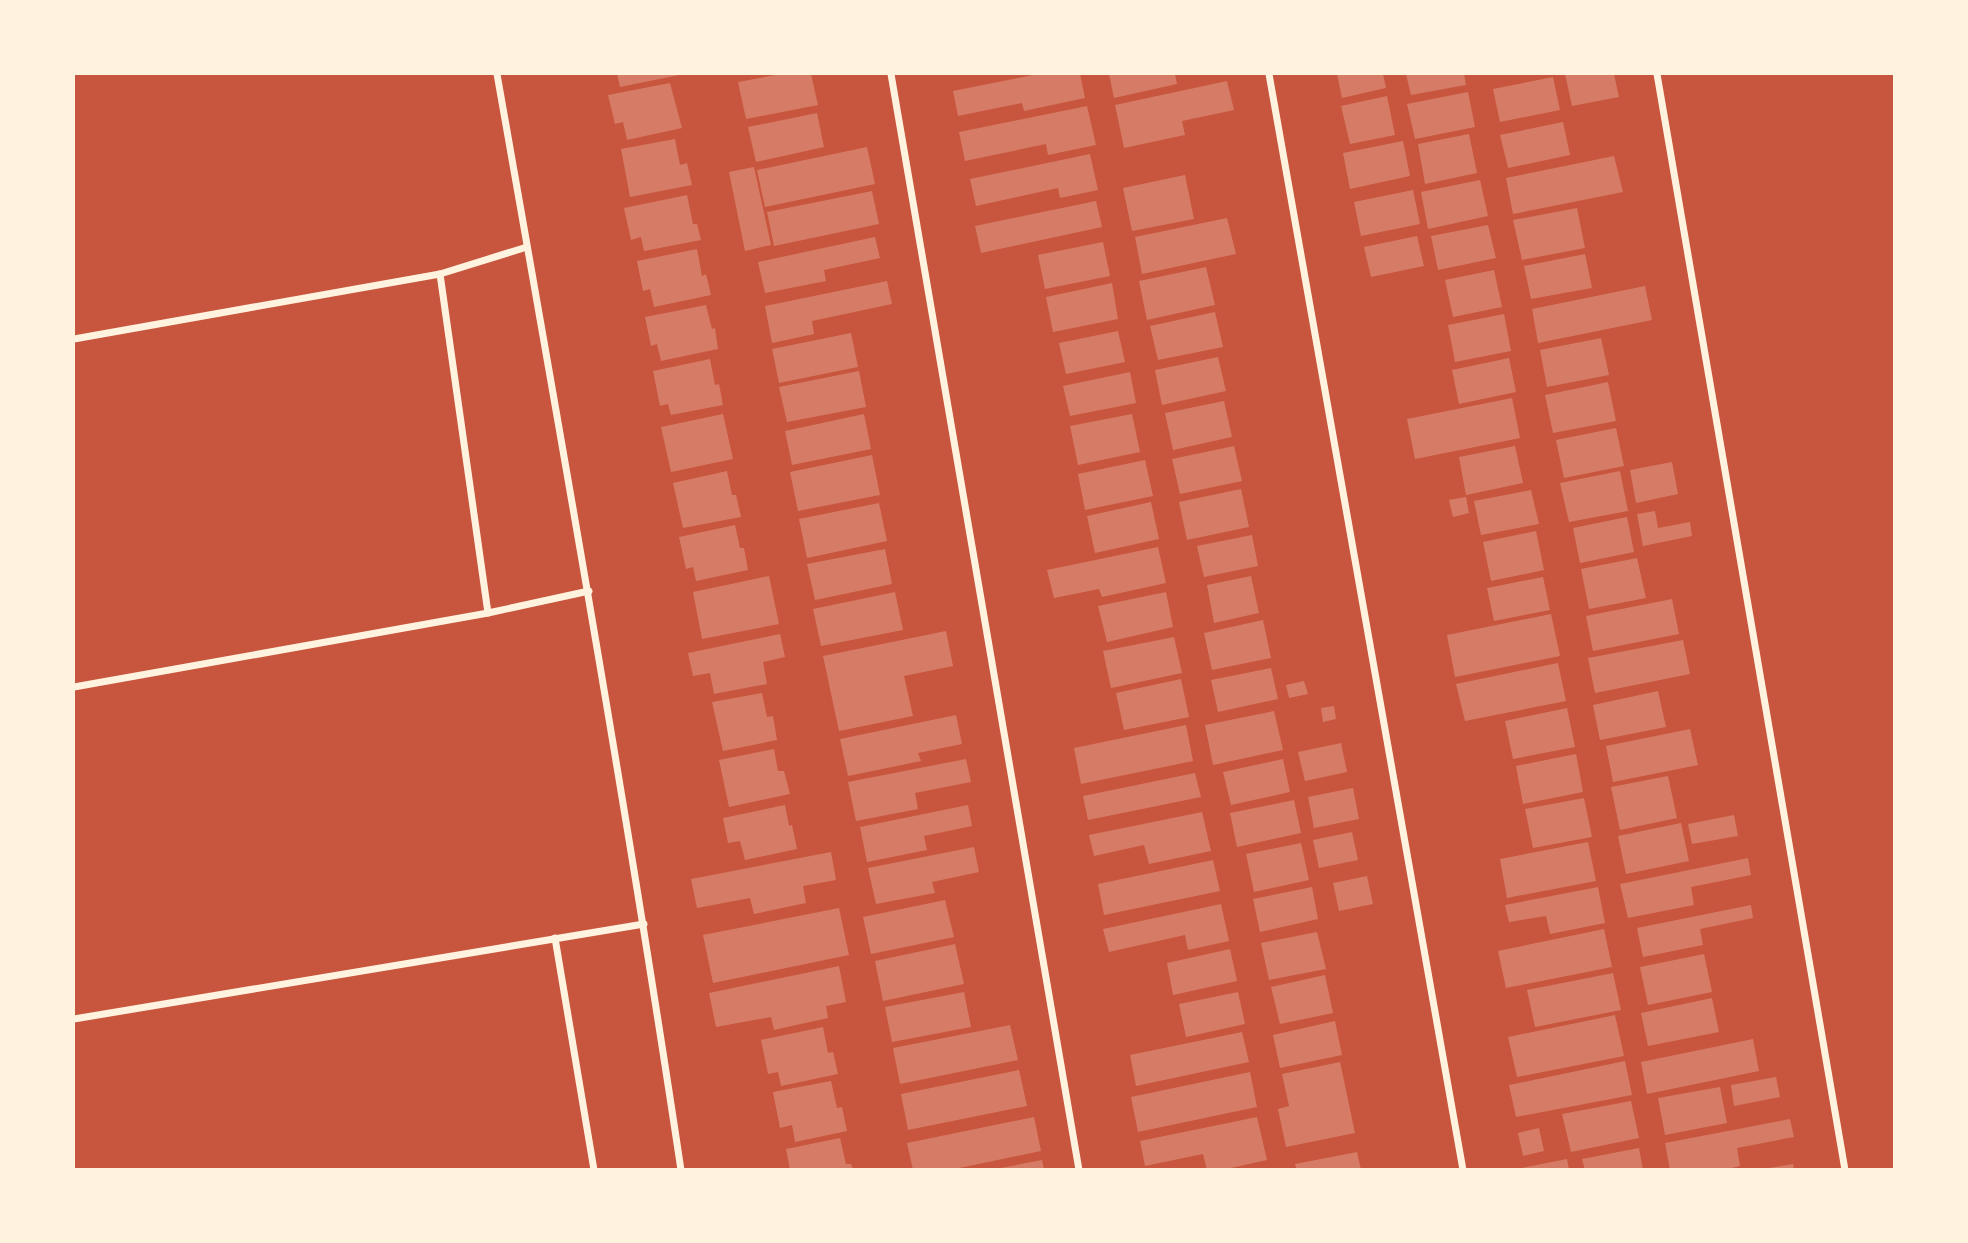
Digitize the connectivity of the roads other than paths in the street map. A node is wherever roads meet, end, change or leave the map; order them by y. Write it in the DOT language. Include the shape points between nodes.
graph roads {
  1 [pos="497,74"];
  2 [pos="891,74"];
  3 [pos="1269,74"];
  4 [pos="1657,74"];
  5 [pos="527,247"];
  6 [pos="440,274"];
  7 [pos="74,339"];
  8 [pos="589,591"];
  9 [pos="488,613"];
  10 [pos="74,687"];
  11 [pos="644,924"];
  12 [pos="555,938"];
  13 [pos="74,1019"];
  14 [pos="594,1170"];
  15 [pos="681,1170"];
  16 [pos="1079,1170"];
  17 [pos="1463,1170"];
  18 [pos="1845,1170"];
  1 -- 5 [label="street"];
  2 -- 16 [label="street"];
  3 -- 17 [label="street"];
  4 -- 18 [label="street"];
  5 -- 6 [label="street"];
  5 -- 8 [label="street"];
  6 -- 7 [label="street"];
  6 -- 9 [label="street"];
  8 -- 9 [label="street"];
  8 -- 11 [label="street"];
  9 -- 10 [label="street"];
  11 -- 12 [label="street"];
  11 -- 15 [label="street"];
  12 -- 13 [label="street"];
  12 -- 14 [label="street"];
}
